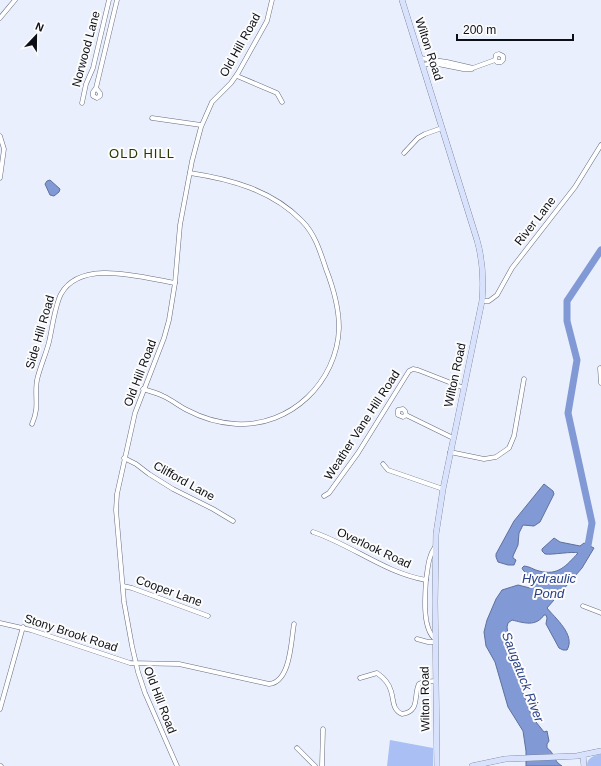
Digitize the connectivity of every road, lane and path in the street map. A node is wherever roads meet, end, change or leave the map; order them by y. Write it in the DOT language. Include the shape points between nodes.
graph roads {
  1 [pos="15,0"];
  2 [pos="109,0"];
  3 [pos="117,0"];
  4 [pos="272,0"];
  5 [pos="402,0"];
  6 [pos="0,18"];
  7 [pos="420,58"];
  8 [pos="495,60"];
  9 [pos="423,66"];
  10 [pos="473,68"];
  11 [pos="237,76"];
  12 [pos="96,88"];
  13 [pos="82,102"];
  14 [pos="282,102"];
  15 [pos="152,118"];
  16 [pos="201,125"];
  17 [pos="442,128"];
  18 [pos="0,136"];
  19 [pos="601,145"];
  20 [pos="404,153"];
  21 [pos="190,173"];
  22 [pos="0,178"];
  23 [pos="175,283"];
  24 [pos="482,301"];
  25 [pos="600,368"];
  26 [pos="524,379"];
  27 [pos="601,383"];
  28 [pos="464,388"];
  29 [pos="143,389"];
  30 [pos="406,415"];
  31 [pos="32,424"];
  32 [pos="453,438"];
  33 [pos="450,452"];
  34 [pos="124,458"];
  35 [pos="383,464"];
  36 [pos="443,489"];
  37 [pos="324,496"];
  38 [pos="233,521"];
  39 [pos="313,532"];
  40 [pos="435,547"];
  41 [pos="426,580"];
  42 [pos="123,586"];
  43 [pos="583,606"];
  44 [pos="601,613"];
  45 [pos="208,616"];
  46 [pos="0,623"];
  47 [pos="294,624"];
  48 [pos="23,628"];
  49 [pos="417,639"];
  50 [pos="435,640"];
  51 [pos="136,663"];
  52 [pos="360,678"];
  53 [pos="436,681"];
  54 [pos="0,708"];
  55 [pos="322,729"];
  56 [pos="297,748"];
  57 [pos="601,751"];
  58 [pos="583,756"];
  59 [pos="177,766"];
  60 [pos="314,766"];
  61 [pos="322,766"];
  62 [pos="436,766"];
  63 [pos="472,766"];
  64 [pos="584,766"];
  1 -- 6 [label="street"];
  2 -- 13 [label="street, Norwood Lane"];
  3 -- 12 [label="street"];
  4 -- 11 [label="street, Old Hill Road" via="267,21"];
  5 -- 7 [label="main road, Wilton Road"];
  7 -- 9 [label="main road, Wilton Road"];
  7 -- 10 [label="street"];
  8 -- 10 [label="street"];
  9 -- 10 [label="street" via="433,63 463,69"];
  9 -- 17 [label="main road, Wilton Road"];
  11 -- 14 [label="street" via="277,93"];
  11 -- 16 [label="street, Old Hill Road" via="212,102"];
  15 -- 16 [label="street"];
  16 -- 21 [label="street, Old Hill Road"];
  17 -- 20 [label="street" via="418,138"];
  17 -- 24 [label="main road, Wilton Road" via="482,258"];
  18 -- 22 [label="street" via="4,149"];
  19 -- 24 [label="street, River Lane" via="575,187 512,268 497,295 489,301"];
  21 -- 23 [label="street, Old Hill Road" via="180,231"];
  21 -- 29 [label="street" via="223,179 250,188 284,206 307,227 319,248 337,308 339,326 336,351 326,373 311,395 292,411 261,423 218,421 192,413 164,397"];
  23 -- 29 [label="street, Old Hill Road" via="166,332"];
  23 -- 31 [label="street, Side Hill Road" via="104,273 83,276 67,286 59,298 38,378 37,412"];
  24 -- 28 [label="main road, Wilton Road"];
  25 -- 27 [label="street"];
  26 -- 33 [label="street" via="514,436 509,448 500,455 488,459"];
  28 -- 32 [label="main road, Wilton Road"];
  28 -- 37 [label="street, Weather Vane Hill Road" via="418,370 409,371 358,453 329,493"];
  29 -- 34 [label="street, Old Hill Road"];
  30 -- 32 [label="street"];
  32 -- 33 [label="main road, Wilton Road"];
  33 -- 36 [label="main road, Wilton Road"];
  34 -- 38 [label="street, Clifford Lane"];
  34 -- 42 [label="street, Old Hill Road" via="116,510"];
  35 -- 36 [label="street" via="388,470"];
  36 -- 40 [label="main road, Wilton Road"];
  39 -- 41 [label="street, Overlook Road" via="405,575"];
  40 -- 41 [label="street, Overlook Road" via="429,560"];
  40 -- 50 [label="main road, Wilton Road"];
  41 -- 50 [label="street, Overlook Road" via="426,618"];
  42 -- 45 [label="street, Cooper Lane"];
  42 -- 51 [label="street, Old Hill Road"];
  43 -- 44 [label="street"];
  46 -- 48 [label="street, Stony Brook Road"];
  47 -- 51 [label="street, Stony Brook Road" via="288,663 280,679 272,684 179,664"];
  48 -- 51 [label="street, Stony Brook Road"];
  48 -- 54 [label="street"];
  49 -- 50 [label="street" via="428,642"];
  50 -- 53 [label="main road, Wilton Road"];
  51 -- 59 [label="street, Old Hill Road" via="146,697"];
  52 -- 53 [label="street" via="377,673 384,678 392,692 397,711 402,714 414,706 419,684"];
  53 -- 62 [label="main road, Wilton Road"];
  55 -- 61 [label="street"];
  56 -- 60 [label="street"];
  57 -- 58 [label="main road"];
  58 -- 63 [label="main road" via="524,758"];
  58 -- 64 [label="main road"];
}
